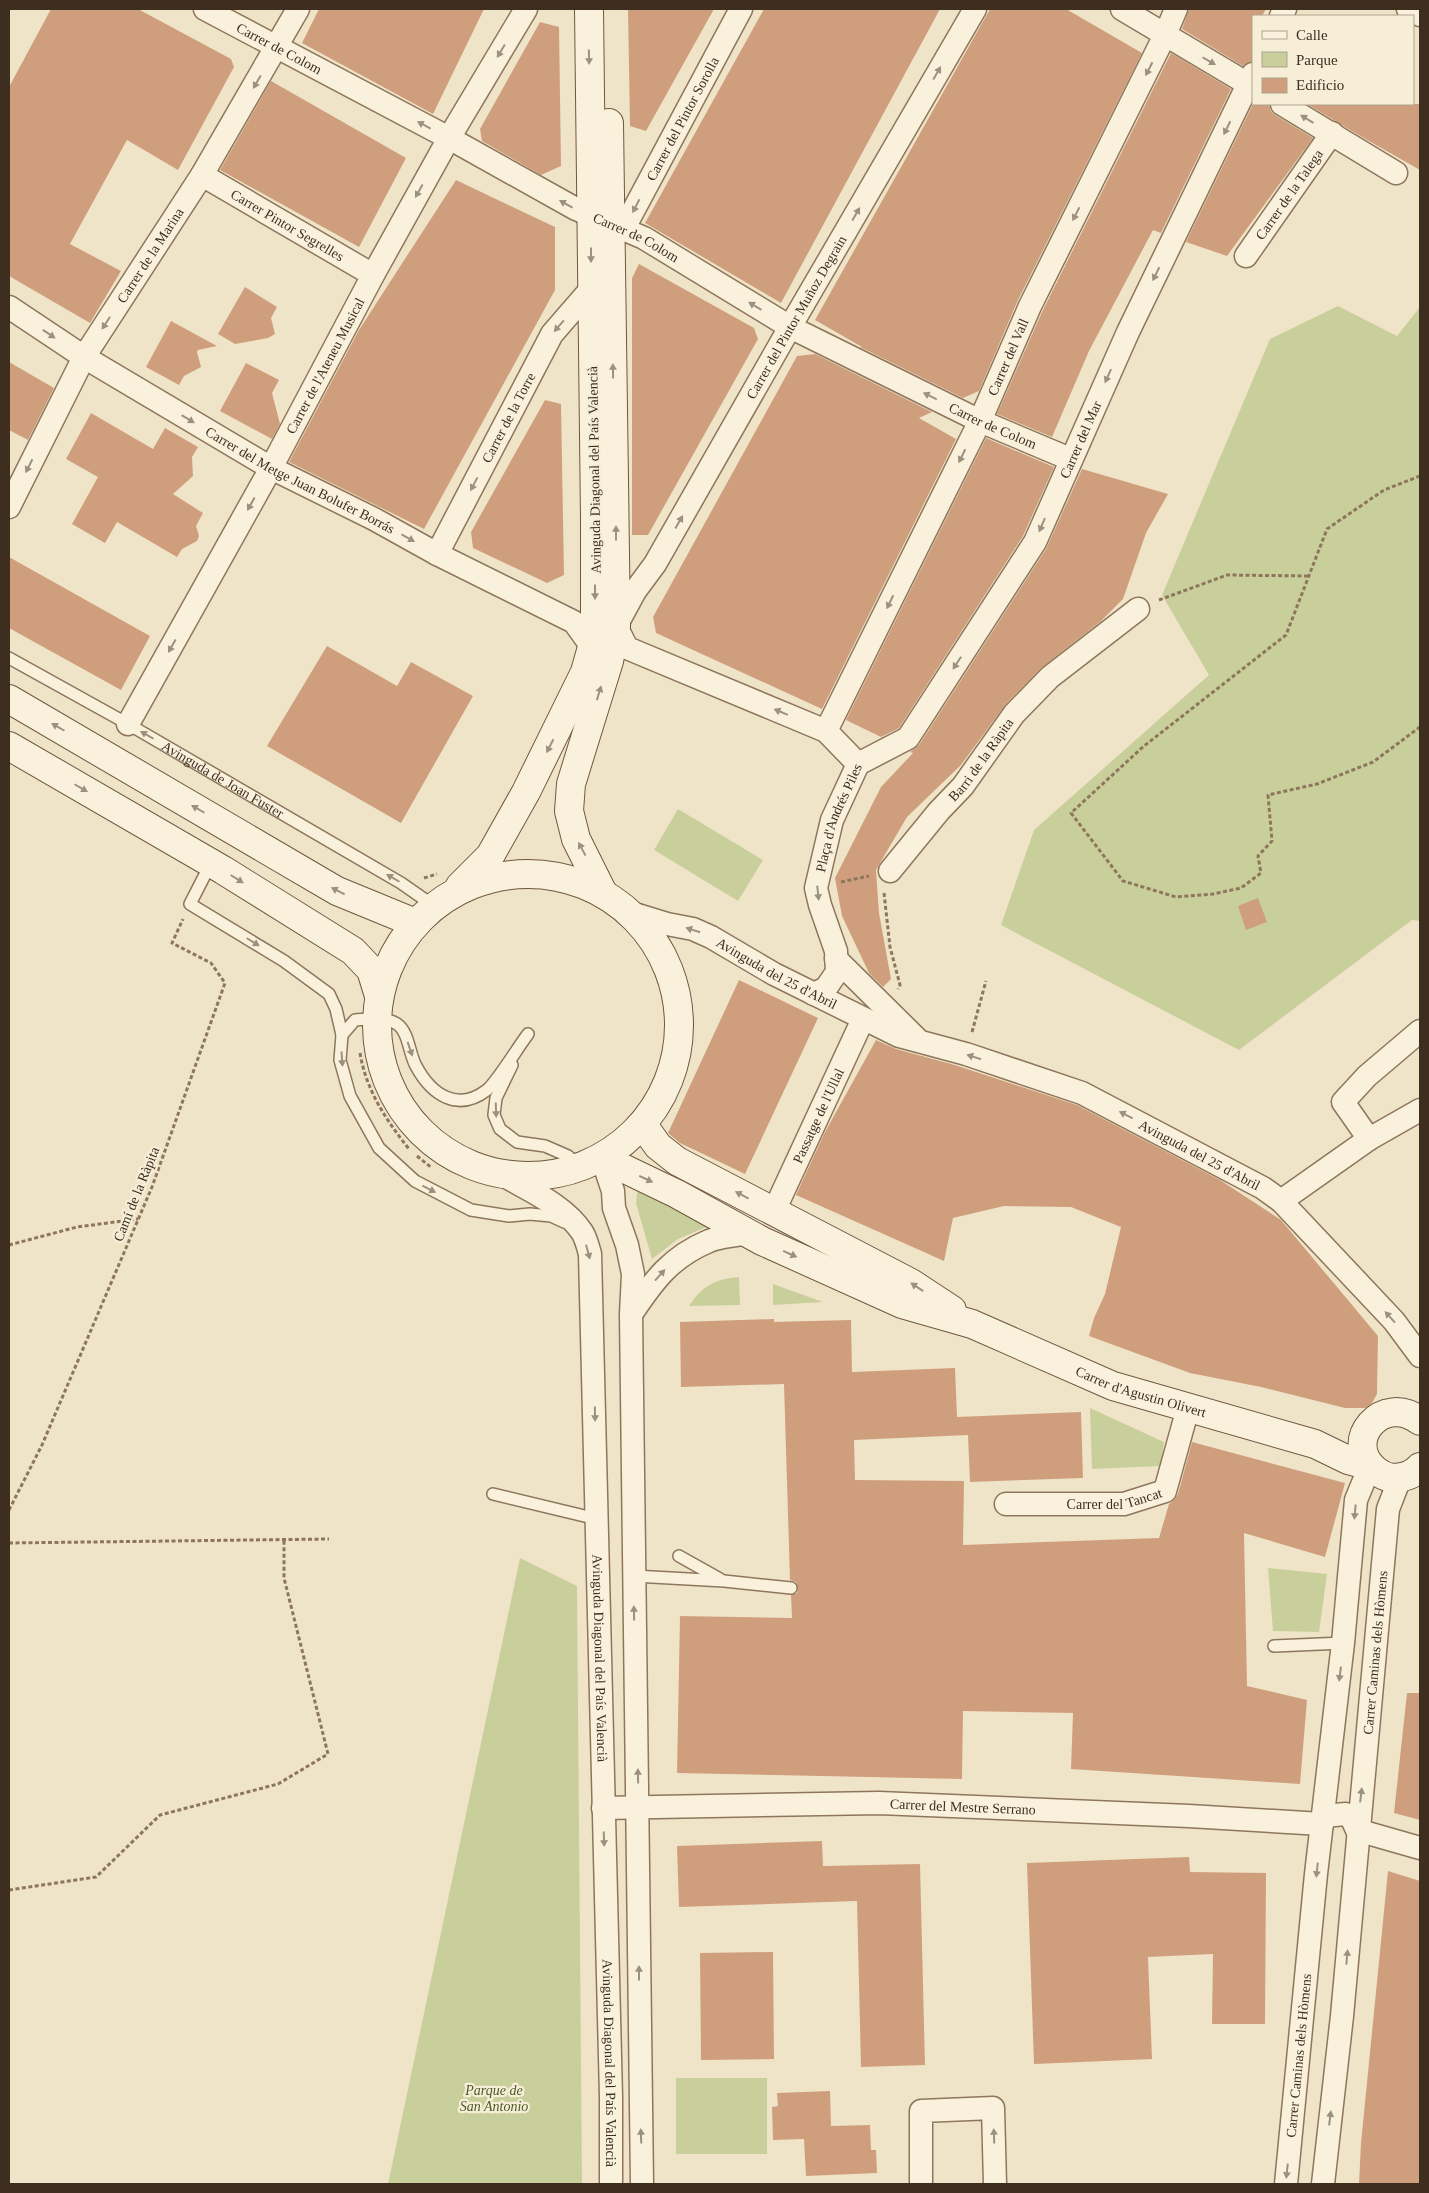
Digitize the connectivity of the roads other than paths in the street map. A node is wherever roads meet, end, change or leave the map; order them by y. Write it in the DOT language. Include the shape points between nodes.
graph roads {
  1 [pos="205,9"];
  2 [pos="298,9"];
  3 [pos="526,9"];
  4 [pos="589,9"];
  5 [pos="608,9"];
  6 [pos="741,9"];
  7 [pos="975,9"];
  8 [pos="1122,9"];
  9 [pos="1176,9"];
  10 [pos="1408,9"];
  11 [pos="1420,15"];
  12 [pos="1165,35"];
  13 [pos="277,46"];
  14 [pos="1251,81"];
  15 [pos="1284,105"];
  16 [pos="1332,133"];
  17 [pos="449,138"];
  18 [pos="1396,173"];
  19 [pos="202,175"];
  20 [pos="609,223"];
  21 [pos="1246,256"];
  22 [pos="373,275"];
  23 [pos="591,289"];
  24 [pos="9,307"];
  25 [pos="790,327"];
  26 [pos="84,357"];
  27 [pos="980,421"];
  28 [pos="1070,459"];
  29 [pos="271,468"];
  30 [pos="9,507"];
  31 [pos="437,554"];
  32 [pos="1138,609"];
  33 [pos="616,626"];
  34 [pos="592,646"];
  35 [pos="9,658"];
  36 [pos="9,699"];
  37 [pos="128,724"];
  38 [pos="826,731"];
  39 [pos="9,746"];
  40 [pos="858,764"];
  41 [pos="211,863"];
  42 [pos="890,871"];
  43 [pos="603,893"];
  44 [pos="435,899"];
  45 [pos="631,913"];
  46 [pos="836,959"];
  47 [pos="814,994"];
  48 [pos="371,1011"];
  49 [pos="863,1019"];
  50 [pos="1420,1031"];
  51 [pos="342,1035"];
  52 [pos="920,1042"];
  53 [pos="1420,1110"];
  54 [pos="643,1125"];
  55 [pos="1369,1139"];
  56 [pos="591,1163"];
  57 [pos="503,1175"];
  58 [pos="1280,1201"];
  59 [pos="774,1211"];
  60 [pos="577,1227"];
  61 [pos="747,1233"];
  62 [pos="631,1314"];
  63 [pos="972,1324"];
  64 [pos="1420,1356"];
  65 [pos="1188,1408"];
  66 [pos="1419,1419"];
  67 [pos="1367,1429"];
  68 [pos="1315,1444"];
  69 [pos="1370,1466"];
  70 [pos="1410,1472"];
  71 [pos="493,1494"];
  72 [pos="1006,1504"];
  73 [pos="597,1519"];
  74 [pos="679,1556"];
  75 [pos="634,1576"];
  76 [pos="724,1581"];
  77 [pos="791,1588"];
  78 [pos="1343,1643"];
  79 [pos="1274,1646"];
  80 [pos="638,1807"];
  81 [pos="603,1808"];
  82 [pos="1322,1826"];
  83 [pos="1357,1836"];
  84 [pos="1420,1848"];
  85 [pos="611,2184"];
  86 [pos="642,2184"];
  87 [pos="921,2184"];
  88 [pos="996,2184"];
  89 [pos="1286,2184"];
  90 [pos="1323,2184"];
  1 -- 13 [label="street, Carrer de Colom"];
  2 -- 13 [label="street, Carrer de la Marina"];
  3 -- 17 [label="street, Carrer de l'Ateneu Musical, one-way"];
  4 -- 20 [label="street, Avinguda Diagonal del País Valencià, one-way"];
  5 -- 20 [label="street, Avinguda Diagonal del País Valencià"];
  6 -- 20 [label="street, Carrer del Pintor Sorolla, one-way"];
  25 -- 7 [label="street, Carrer del Pintor Muñoz Degrain, one-way"];
  8 -- 12 [label="street"];
  9 -- 12 [label="street, Carrer del Vall"];
  10 -- 11 [label="street"];
  12 -- 14 [label="street, one-way"];
  12 -- 27 [label="street, Carrer del Vall, one-way" via="1030,306"];
  17 -- 13 [label="street, Carrer de Colom, one-way"];
  13 -- 19 [label="street, Carrer de la Marina, one-way"];
  14 -- 28 [label="street, Carrer del Mar, one-way" via="1128,332"];
  16 -- 15 [label="street, one-way"];
  16 -- 18 [label="street"];
  16 -- 21 [label="street, Carrer de la Talega"];
  20 -- 17 [label="street, Carrer de Colom, one-way"];
  17 -- 22 [label="street, Carrer de l'Ateneu Musical, one-way"];
  19 -- 22 [label="street, Carrer Pintor Segrelles"];
  19 -- 26 [label="street, Carrer de la Marina, one-way"];
  20 -- 23 [label="street, Avinguda Diagonal del País Valencià, one-way"];
  25 -- 20 [label="street, Carrer de Colom, one-way"];
  33 -- 20 [label="street, Avinguda Diagonal del País Valencià, one-way"];
  22 -- 29 [label="street, Carrer de l'Ateneu Musical"];
  23 -- 31 [label="street, Carrer de la Torre, one-way" via="552,334"];
  23 -- 34 [label="street, Avinguda Diagonal del País Valencià, one-way" via="596,610"];
  24 -- 26 [label="street, Carrer del Metge Juan Bolufer Borrás, one-way"];
  27 -- 25 [label="street, Carrer de Colom, one-way"];
  33 -- 25 [label="street, Carrer del Pintor Muñoz Degrain, one-way" via="635,591 655,564"];
  26 -- 29 [label="street, Carrer del Metge Juan Bolufer Borrás, one-way"];
  26 -- 30 [label="street, Carrer de la Marina, one-way"];
  27 -- 28 [label="street, Carrer de Colom"];
  27 -- 38 [label="street, Carrer del Vall, one-way"];
  28 -- 40 [label="street, Carrer del Mar, one-way" via="1035,542 908,738"];
  29 -- 31 [label="street, Carrer del Metge Juan Bolufer Borrás, one-way"];
  29 -- 37 [label="street, Carrer de l'Ateneu Musical, one-way"];
  31 -- 34 [label="street, Carrer del Metge Juan Bolufer Borrás" via="574,622"];
  32 -- 42 [label="street, Barri de la Ràpita" via="1050,678 1014,714 963,786"];
  38 -- 33 [label="street, Plaça d'Andrés Piles, one-way" via="627,648"];
  43 -- 33 [label="street, Avinguda Diagonal del País Valencià, one-way" via="576,839 569,811 571,784 609,661"];
  34 -- 44 [label="street, Avinguda Diagonal del País Valencià, one-way" via="585,672 526,792 490,856"];
  35 -- 37 [label="lane, Avinguda de Joan Fuster"];
  44 -- 36 [label="street, one-way" via="338,891"];
  44 -- 37 [label="lane, Avinguda de Joan Fuster, one-way" via="401,883"];
  38 -- 40 [label="street, Plaça d'Andrés Piles"];
  39 -- 41 [label="street, one-way"];
  40 -- 46 [label="street, Plaça d'Andrés Piles, one-way" via="832,820 816,888"];
  41 -- 48 [label="street, one-way" via="353,951 371,970"];
  41 -- 51 [label="lane, one-way" via="190,904 284,961 329,994"];
  43 -- 44 [label="street" via="575,880 521,873 482,880"];
  43 -- 45 [label="street"];
  44 -- 48 [label="street, Avinguda Diagonal del País Valencià" via="392,957"];
  47 -- 45 [label="street, Avinguda del 25 d'Abril, one-way" via="693,929"];
  45 -- 54 [label="street" via="660,950 677,993 679,1040 668,1085"];
  46 -- 47 [label="street, Plaça d'Andrés Piles" via="837,972 826,988"];
  46 -- 52 [label="street, Avinguda del 25 d'Abril"];
  47 -- 49 [label="street, Avinguda del 25 d'Abril"];
  48 -- 51 [label="lane"];
  48 -- 56 [label="lane, one-way" via="397,1024 404,1033 415,1065 431,1088 453,1101 470,1099 488,1089 528,1034 496,1098 494,1115 500,1129 517,1142 545,1146"];
  48 -- 57 [label="street" via="381,1062 398,1102 425,1137 462,1162"];
  49 -- 52 [label="street, Avinguda del 25 d'Abril"];
  49 -- 59 [label="street, Passatge de l'Ullal"];
  50 -- 55 [label="street" via="1367,1076 1343,1102"];
  51 -- 60 [label="lane, one-way" via="340,1060 350,1096 379,1148 415,1181 471,1210 509,1216 551,1216"];
  58 -- 52 [label="street, Avinguda del 25 d'Abril, one-way" via="1263,1188 1082,1093"];
  53 -- 55 [label="street"];
  54 -- 56 [label="street" via="624,1143"];
  59 -- 54 [label="street, one-way" via="677,1161 658,1146"];
  55 -- 58 [label="street"];
  56 -- 57 [label="street" via="556,1175"];
  56 -- 61 [label="street, one-way" via="677,1194"];
  56 -- 62 [label="street" via="613,1191 614,1208 633,1274"];
  57 -- 60 [label="street, Avinguda Diagonal del País Valencià" via="550,1202"];
  64 -- 58 [label="street, Avinguda del 25 d'Abril, one-way" via="1394,1321"];
  63 -- 59 [label="street, one-way" via="912,1283"];
  60 -- 73 [label="street, Avinguda Diagonal del País Valencià, one-way" via="590,1254 592,1276"];
  62 -- 61 [label="street, one-way" via="648,1288 675,1259 710,1240"];
  61 -- 63 [label="street, one-way" via="902,1304"];
  62 -- 75 [label="street"];
  63 -- 65 [label="street, Carrer d'Agustin Olivert" via="1114,1386"];
  65 -- 68 [label="street, Carrer d'Agustin Olivert"];
  65 -- 72 [label="street, Carrer del Tancat" via="1165,1491 1124,1504"];
  66 -- 67 [label="street" via="1404,1413 1383,1414"];
  67 -- 68 [label="street"];
  67 -- 69 [label="street" via="1363,1444"];
  68 -- 69 [label="street, Carrer d'Agustin Olivert" via="1348,1460"];
  69 -- 70 [label="street, Carrer d'Agustin Olivert" via="1389,1478"];
  69 -- 78 [label="street, Carrer Caminas dels Hòmens, one-way" via="1356,1500"];
  83 -- 70 [label="street, Carrer Caminas dels Hòmens, one-way" via="1388,1509"];
  71 -- 73 [label="lane"];
  73 -- 81 [label="street, Avinguda Diagonal del País Valencià"];
  74 -- 76 [label="lane"];
  75 -- 76 [label="lane"];
  80 -- 75 [label="street, one-way"];
  76 -- 77 [label="lane"];
  78 -- 79 [label="lane"];
  78 -- 82 [label="street, Carrer Caminas dels Hòmens, one-way"];
  80 -- 81 [label="street, Carrer del Mestre Serrano"];
  80 -- 82 [label="street, Carrer del Mestre Serrano" via="879,1803 1189,1816"];
  86 -- 80 [label="street, one-way"];
  81 -- 85 [label="street, Avinguda Diagonal del País Valencià, one-way"];
  82 -- 83 [label="street" via="1333,1847 1341,1848"];
  82 -- 83 [label="street" via="1346,1814 1351,1817"];
  82 -- 89 [label="street, Carrer Caminas dels Hòmens, one-way"];
  83 -- 84 [label="street"];
  90 -- 83 [label="street, Carrer Caminas dels Hòmens, one-way" via="1342,2016"];
  88 -- 87 [label="street, one-way" via="993,2108 921,2112"];
}
